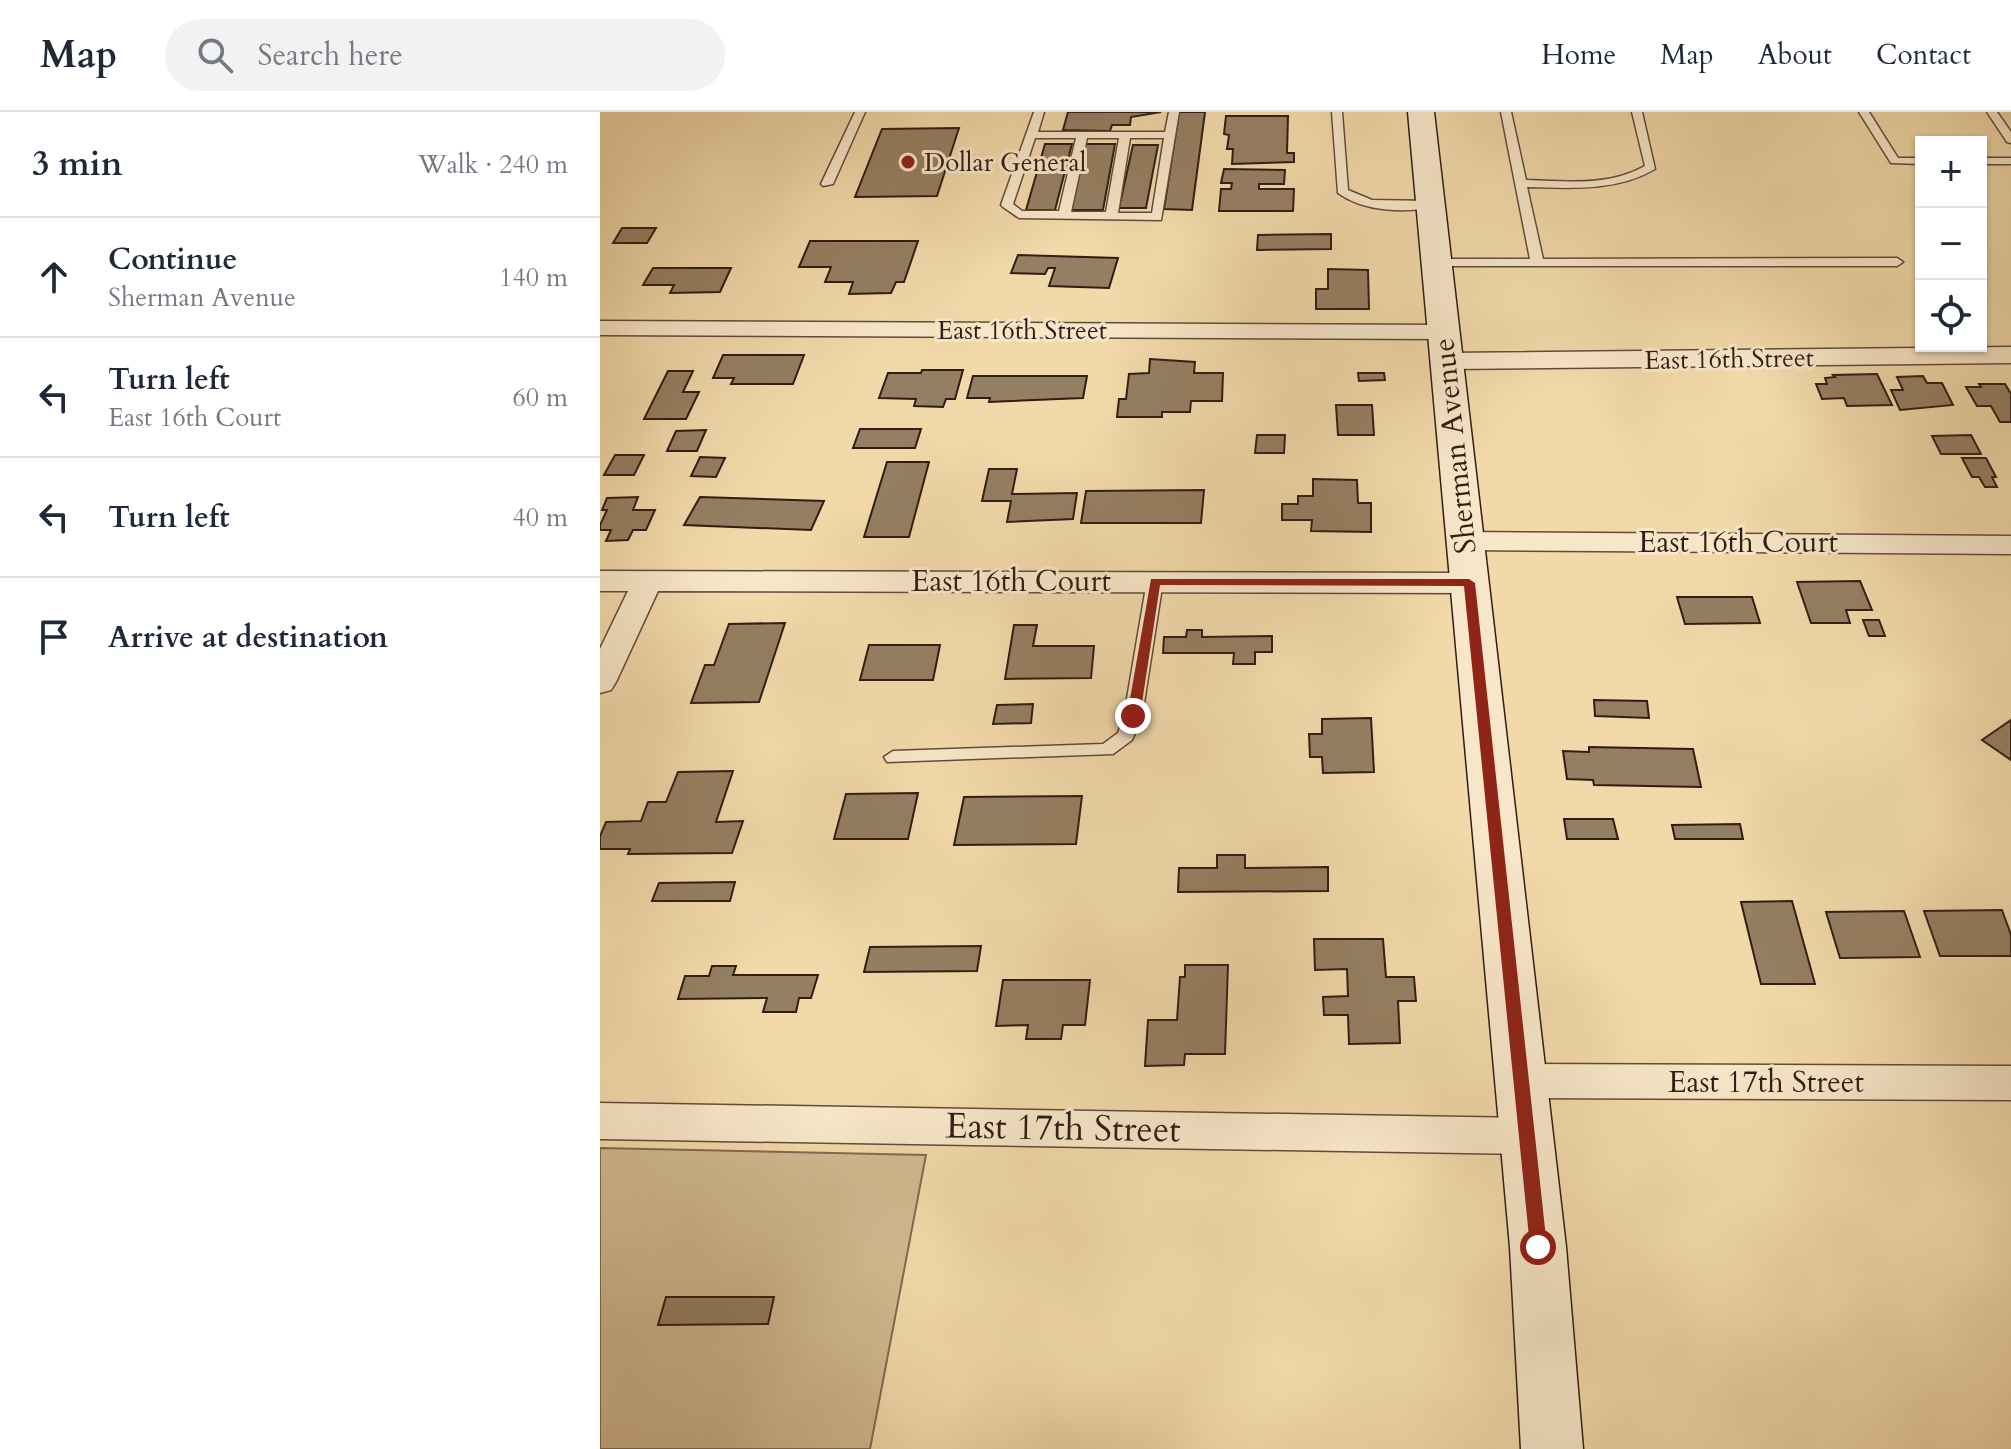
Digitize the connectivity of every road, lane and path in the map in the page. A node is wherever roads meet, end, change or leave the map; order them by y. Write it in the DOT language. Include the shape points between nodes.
graph roads {
  1 [pos="860,112"];
  2 [pos="1039,112"];
  3 [pos="1174,112"];
  4 [pos="1337,112"];
  5 [pos="1421,112"];
  6 [pos="1506,112"];
  7 [pos="1637,112"];
  8 [pos="1864,112"];
  9 [pos="1992,112"];
  10 [pos="1033,135"];
  11 [pos="1082,135"];
  12 [pos="1125,135"];
  13 [pos="1170,135"];
  14 [pos="2011,140"];
  15 [pos="1915,161"];
  16 [pos="1987,161"];
  17 [pos="2011,161"];
  18 [pos="1521,183"];
  19 [pos="827,184"];
  20 [pos="1431,205"];
  21 [pos="1064,215"];
  22 [pos="1111,216"];
  23 [pos="1537,262"];
  24 [pos="1897,262"];
  25 [pos="1438,263"];
  26 [pos="600,328"];
  27 [pos="1446,346"];
  28 [pos="2011,355"];
  29 [pos="2011,545"];
  30 [pos="1467,562"];
  31 [pos="600,581"];
  32 [pos="648,581"];
  33 [pos="1155,581"];
  34 [pos="600,682"];
  35 [pos="893,757"];
  36 [pos="1520,1081"];
  37 [pos="2011,1083"];
  38 [pos="600,1121"];
  39 [pos="1526,1136"];
  40 [pos="1552,1449"];
  1 -- 19 [label="lane"];
  2 -- 10 [label="lane"];
  3 -- 13 [label="lane"];
  4 -- 20 [label="lane" via="1342,191 1367,202"];
  5 -- 20 [label="street, Sherman Avenue"];
  6 -- 18 [label="lane"];
  7 -- 18 [label="lane" via="1651,167 1636,178"];
  8 -- 15 [label="lane" via="1895,161"];
  9 -- 14 [label="lane"];
  10 -- 11 [label="lane"];
  10 -- 21 [label="lane" via="1007,205 1019,214"];
  11 -- 12 [label="lane"];
  11 -- 21 [label="lane"];
  12 -- 13 [label="lane"];
  12 -- 22 [label="lane"];
  13 -- 22 [label="lane" via="1157,217"];
  16 -- 17 [label="lane"];
  18 -- 23 [label="lane"];
  20 -- 25 [label="street, Sherman Avenue"];
  21 -- 22 [label="lane"];
  23 -- 24 [label="lane"];
  23 -- 25 [label="lane"];
  25 -- 27 [label="street, Sherman Avenue"];
  26 -- 27 [label="street, East 16th Street"];
  27 -- 28 [label="street, East 16th Street"];
  27 -- 30 [label="street, Sherman Avenue"];
  29 -- 30 [label="street, East 16th Court"];
  30 -- 33 [label="street, East 16th Court"];
  30 -- 36 [label="street, Sherman Avenue"];
  31 -- 32 [label="street, East 16th Court"];
  32 -- 33 [label="street, East 16th Court"];
  32 -- 34 [label="street"];
  33 -- 35 [label="lane" via="1133,716 1126,736 1107,750"];
  36 -- 37 [label="street, East 17th Street"];
  36 -- 39 [label="street, Sherman Avenue"];
  38 -- 39 [label="street, East 17th Street"];
  39 -- 40 [label="street, Sherman Avenue" via="1544,1304"];
}
